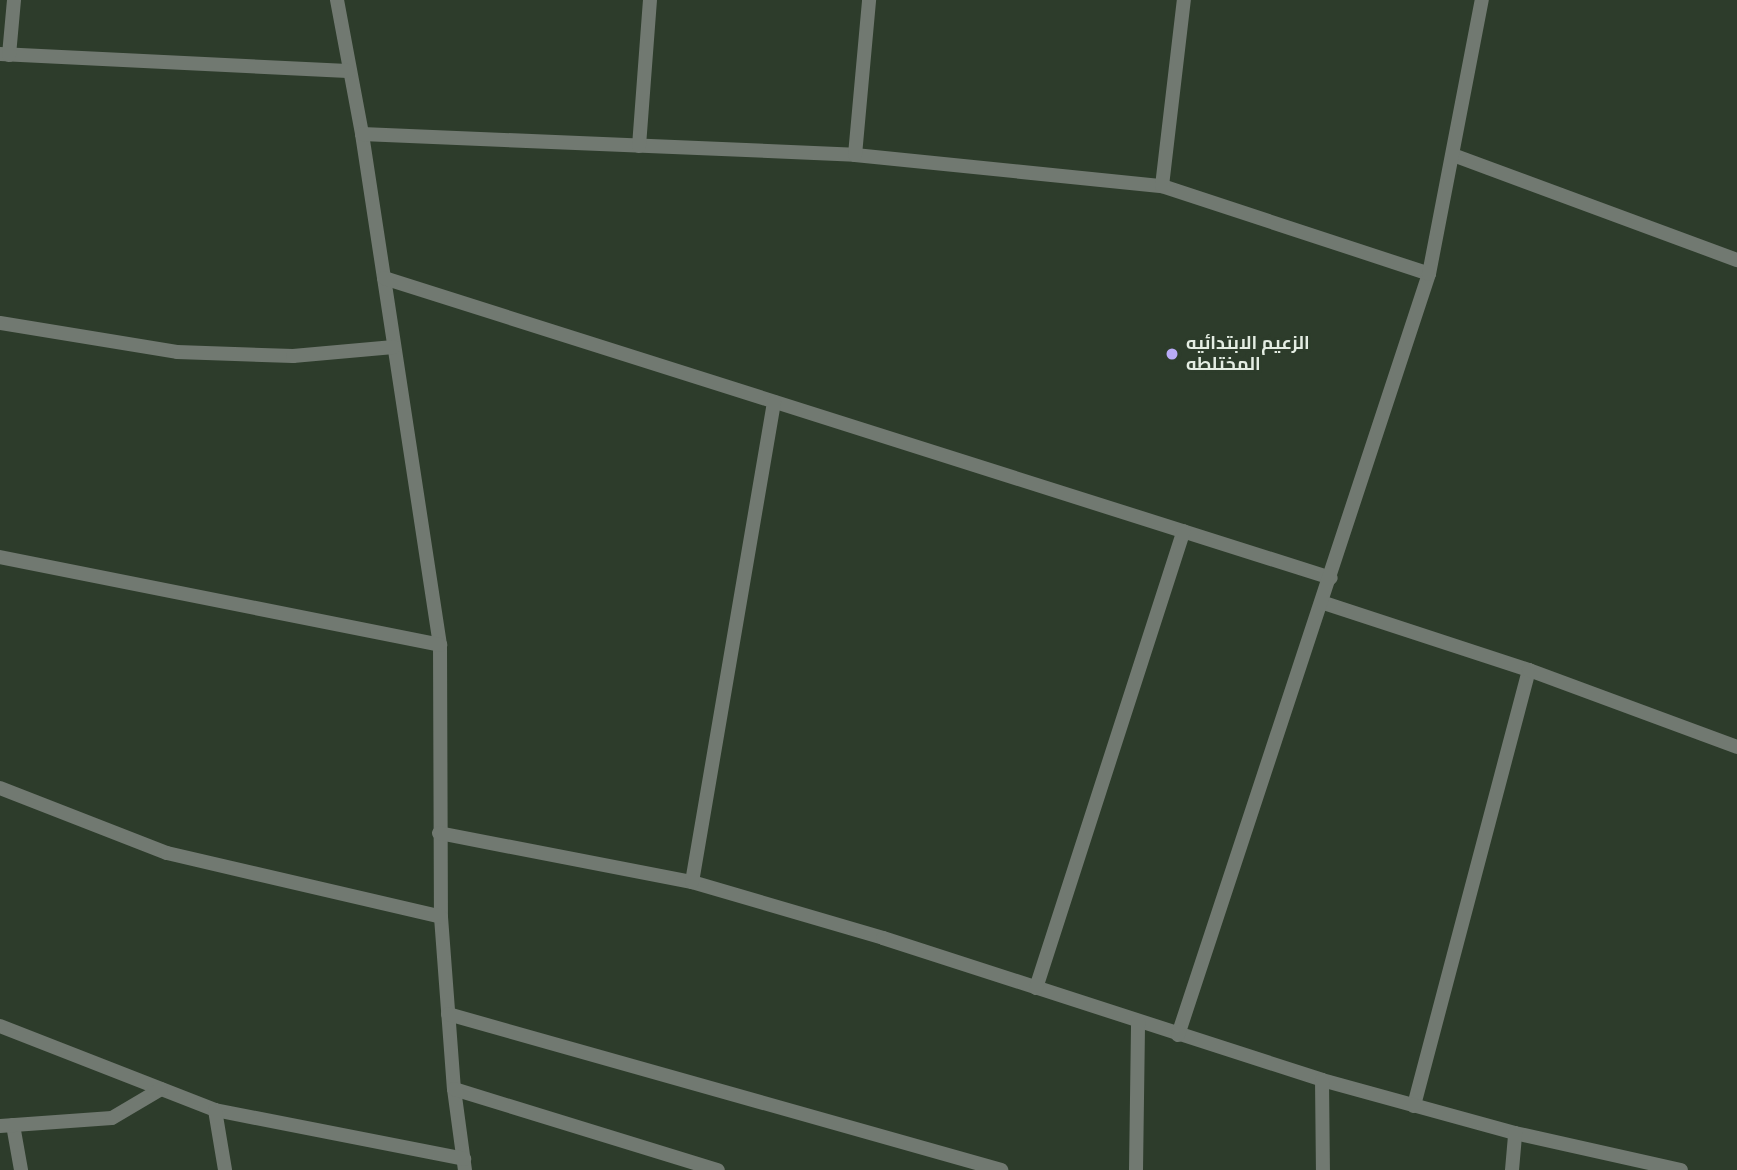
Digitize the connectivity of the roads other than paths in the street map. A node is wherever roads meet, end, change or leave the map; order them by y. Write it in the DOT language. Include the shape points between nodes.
graph roads {
  1 [pos="14,0"];
  2 [pos="337,0"];
  3 [pos="650,0"];
  4 [pos="869,0"];
  5 [pos="1184,0"];
  6 [pos="1482,0"];
  7 [pos="4,55"];
  8 [pos="348,71"];
  9 [pos="362,134"];
  10 [pos="639,146"];
  11 [pos="855,155"];
  12 [pos="1453,155"];
  13 [pos="1162,186"];
  14 [pos="1737,260"];
  15 [pos="1429,274"];
  16 [pos="384,278"];
  17 [pos="0,323"];
  18 [pos="394,347"];
  19 [pos="774,402"];
  20 [pos="1184,531"];
  21 [pos="0,557"];
  22 [pos="1332,578"];
  23 [pos="1324,603"];
  24 [pos="440,645"];
  25 [pos="1529,670"];
  26 [pos="1737,747"];
  27 [pos="0,788"];
  28 [pos="439,833"];
  29 [pos="692,882"];
  30 [pos="441,917"];
  31 [pos="1036,988"];
  32 [pos="448,1014"];
  33 [pos="1138,1021"];
  34 [pos="0,1026"];
  35 [pos="1178,1035"];
  36 [pos="1322,1080"];
  37 [pos="161,1089"];
  38 [pos="454,1089"];
  39 [pos="1414,1106"];
  40 [pos="215,1110"];
  41 [pos="7,1126"];
  42 [pos="1515,1133"];
  43 [pos="465,1164"];
  44 [pos="21,1170"];
  45 [pos="225,1170"];
  46 [pos="718,1170"];
  47 [pos="1001,1170"];
  48 [pos="1136,1170"];
  49 [pos="1323,1170"];
  50 [pos="1512,1170"];
  51 [pos="1681,1170"];
  1 -- 7 [label="street"];
  2 -- 8 [label="street"];
  3 -- 10 [label="street"];
  4 -- 11 [label="street"];
  5 -- 13 [label="street"];
  6 -- 12 [label="street"];
  7 -- 8 [label="street"];
  8 -- 9 [label="street"];
  9 -- 10 [label="street"];
  9 -- 16 [label="street"];
  10 -- 11 [label="street"];
  11 -- 13 [label="street"];
  12 -- 14 [label="street"];
  12 -- 15 [label="street"];
  13 -- 15 [label="street"];
  15 -- 22 [label="street"];
  16 -- 18 [label="street"];
  16 -- 19 [label="street"];
  17 -- 18 [label="street" via="177,352 293,356"];
  18 -- 24 [label="street"];
  19 -- 20 [label="street"];
  19 -- 29 [label="street"];
  20 -- 22 [label="street"];
  20 -- 31 [label="street"];
  21 -- 24 [label="street"];
  22 -- 23 [label="street"];
  23 -- 25 [label="street"];
  23 -- 35 [label="street"];
  24 -- 28 [label="street"];
  25 -- 26 [label="street"];
  25 -- 39 [label="street"];
  27 -- 30 [label="street" via="167,853"];
  28 -- 29 [label="street"];
  28 -- 30 [label="street"];
  29 -- 31 [label="street"];
  30 -- 32 [label="street"];
  31 -- 33 [label="street"];
  32 -- 38 [label="street"];
  32 -- 47 [label="street"];
  33 -- 35 [label="street"];
  33 -- 48 [label="street"];
  34 -- 37 [label="street"];
  35 -- 36 [label="street"];
  36 -- 39 [label="street"];
  36 -- 49 [label="street"];
  37 -- 40 [label="street"];
  37 -- 41 [label="street" via="112,1118"];
  38 -- 43 [label="street"];
  38 -- 46 [label="street"];
  39 -- 42 [label="street"];
  40 -- 43 [label="street"];
  40 -- 45 [label="street"];
  41 -- 44 [label="street"];
  42 -- 50 [label="street"];
  42 -- 51 [label="street"];
}
